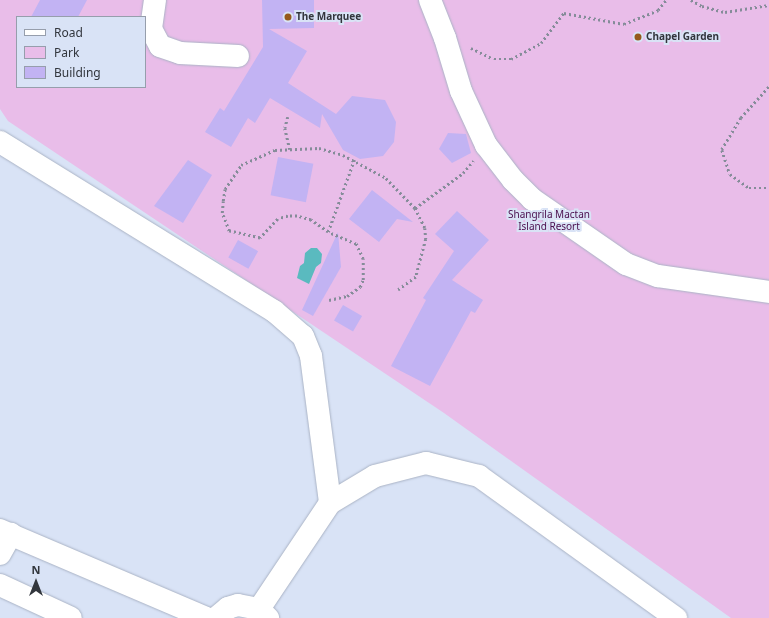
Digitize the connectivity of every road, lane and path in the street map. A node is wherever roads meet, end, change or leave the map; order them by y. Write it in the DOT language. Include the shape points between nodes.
graph roads {
  1 [pos="155,0"];
  2 [pos="430,0"];
  3 [pos="666,0"];
  4 [pos="691,0"];
  5 [pos="769,5"];
  6 [pos="445,38"];
  7 [pos="150,46"];
  8 [pos="238,56"];
  9 [pos="769,87"];
  10 [pos="288,117"];
  11 [pos="0,142"];
  12 [pos="486,145"];
  13 [pos="290,149"];
  14 [pos="354,160"];
  15 [pos="769,188"];
  16 [pos="415,208"];
  17 [pos="328,232"];
  18 [pos="398,290"];
  19 [pos="769,292"];
  20 [pos="330,300"];
  21 [pos="330,503"];
  22 [pos="5,532"];
  23 [pos="0,554"];
  24 [pos="0,585"];
  25 [pos="263,614"];
  26 [pos="71,618"];
  27 [pos="206,618"];
  28 [pos="216,618"];
  29 [pos="676,618"];
  1 -- 7 [label="street"];
  2 -- 6 [label="street"];
  3 -- 6 [label="path" via="658,10 624,24 564,13 541,43 511,60 494,60"];
  4 -- 5 [label="path" via="724,12"];
  6 -- 12 [label="street" via="461,91"];
  7 -- 8 [label="street" via="172,52"];
  9 -- 15 [label="path" via="741,118 722,150 730,174 749,188"];
  10 -- 13 [label="path" via="285,128"];
  11 -- 21 [label="street" via="274,311 303,336 311,356"];
  12 -- 16 [label="path" via="463,173"];
  12 -- 19 [label="street" via="513,180 532,199 626,264 658,276"];
  13 -- 14 [label="path" via="319,148"];
  13 -- 17 [label="path" via="258,156 241,165 225,189 225,222 229,230 256,239 264,235 278,219 288,216 311,220"];
  14 -- 16 [label="path" via="386,178"];
  14 -- 17 [label="path"];
  16 -- 18 [label="path" via="425,228 424,254 416,277"];
  17 -- 20 [label="path" via="356,244 363,259 364,270 363,280 355,292"];
  21 -- 25 [label="street"];
  21 -- 29 [label="street" via="375,476 426,463 479,476"];
  22 -- 23 [label="street"];
  22 -- 27 [label="street"];
  24 -- 26 [label="street"];
  25 -- 28 [label="street" via="238,605 228,608"];
}
